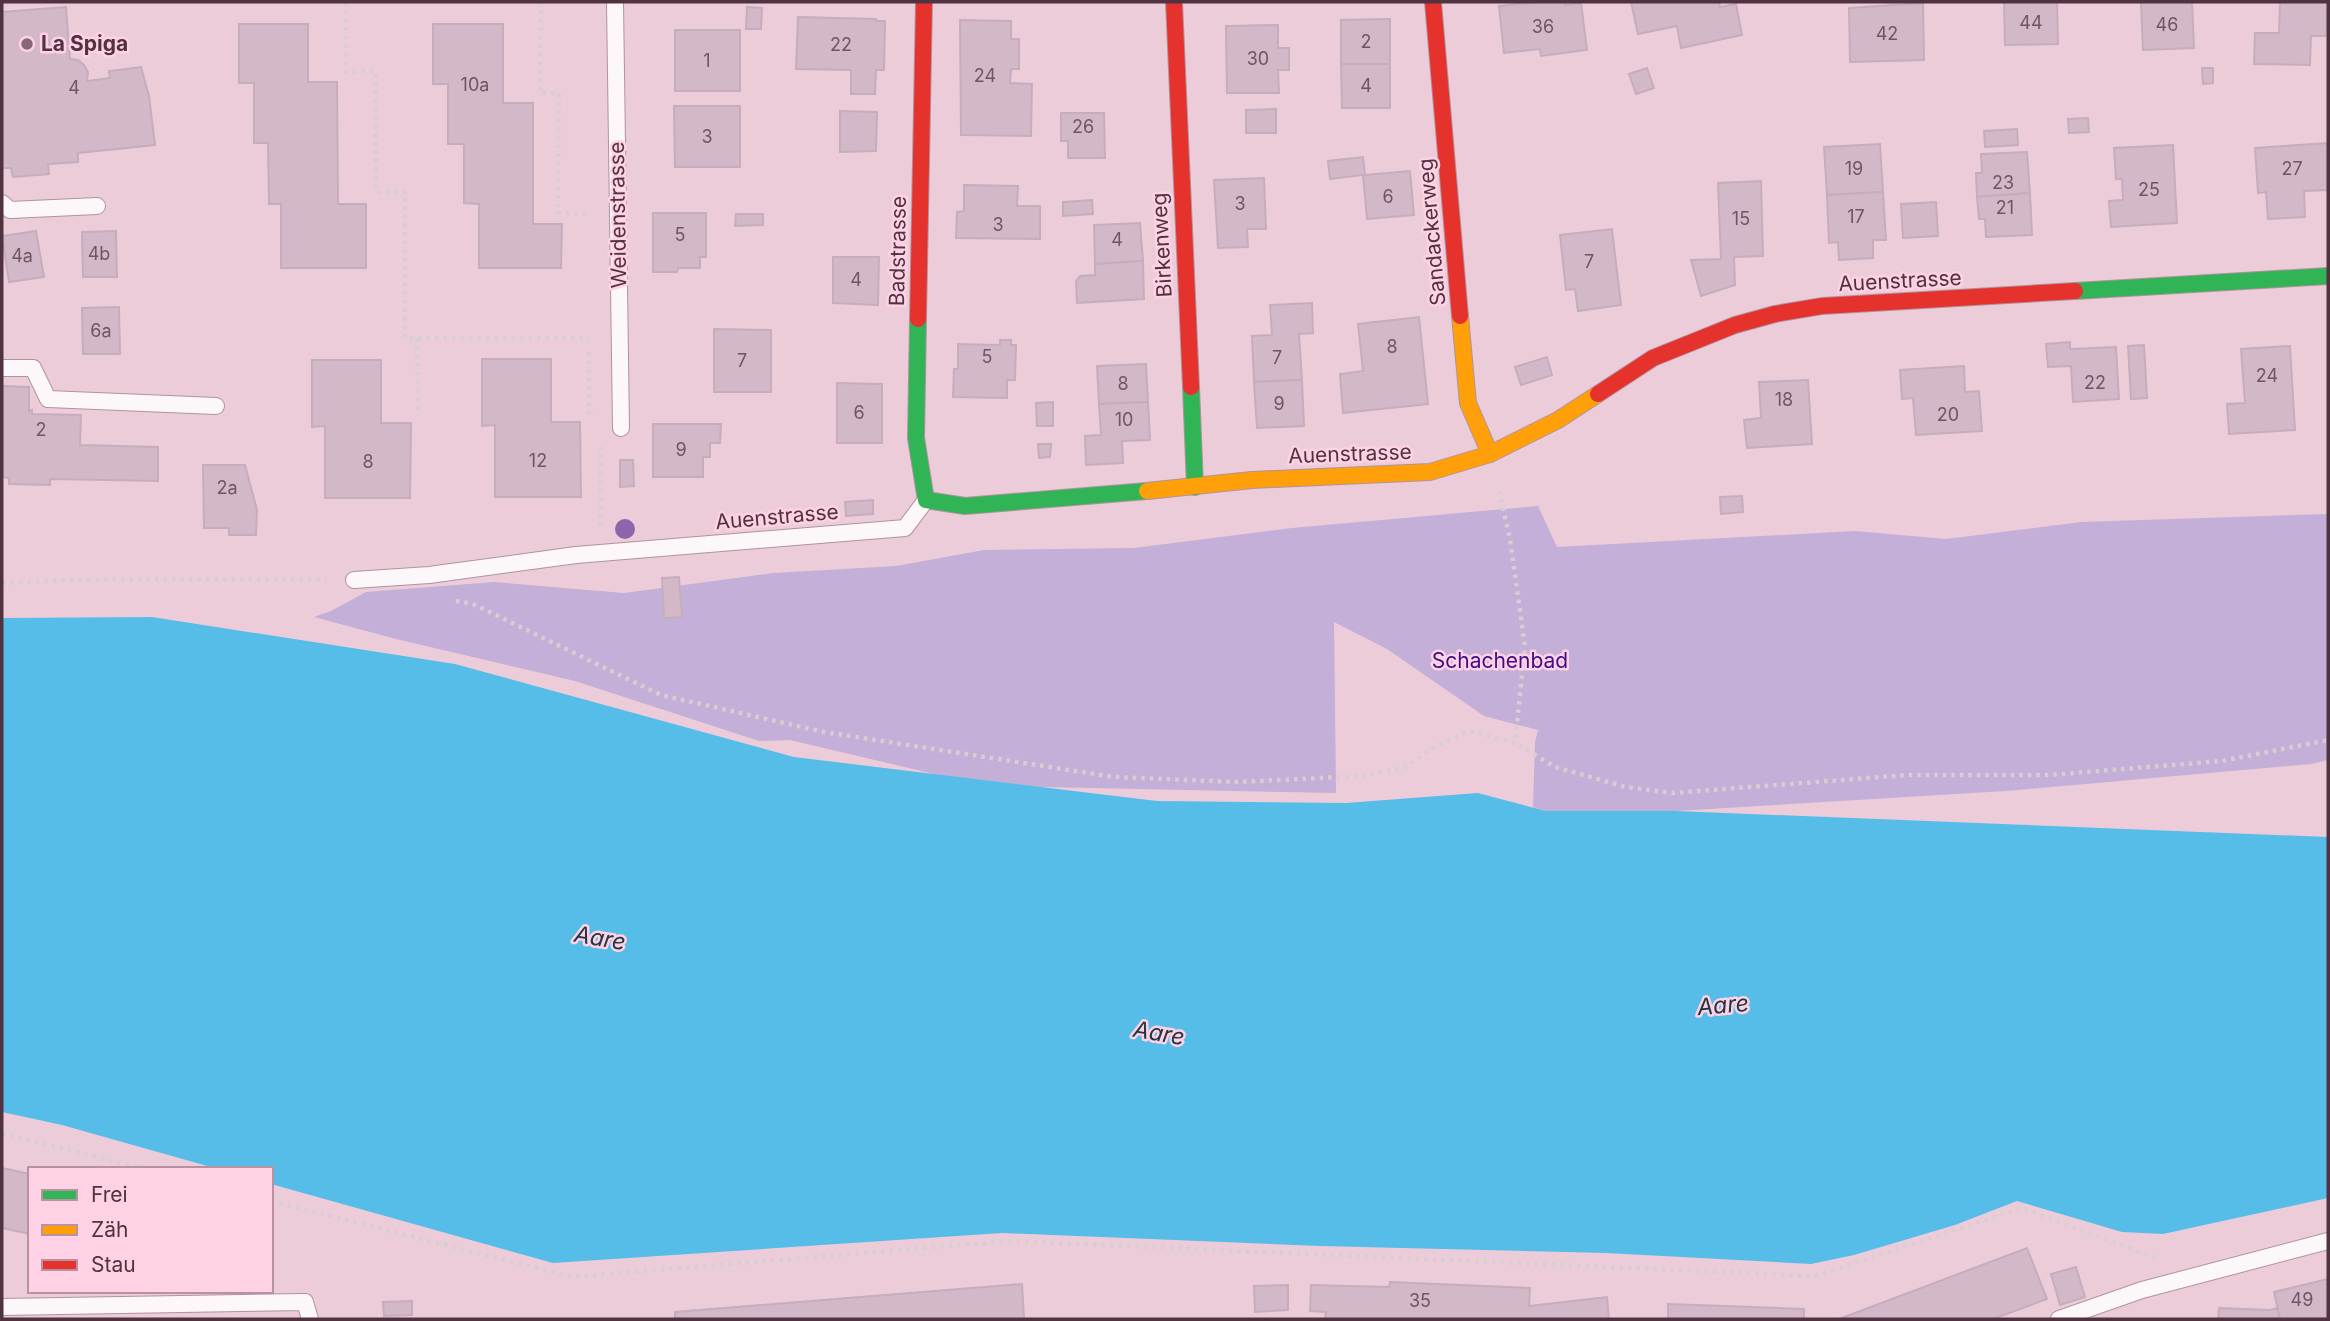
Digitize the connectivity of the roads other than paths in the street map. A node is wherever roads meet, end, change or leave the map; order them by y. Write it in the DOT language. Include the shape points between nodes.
graph roads {
  1 [pos="615,2"];
  2 [pos="924,2"];
  3 [pos="1174,2"];
  4 [pos="1433,2"];
  5 [pos="2,203"];
  6 [pos="97,206"];
  7 [pos="2328,276"];
  8 [pos="2,368"];
  9 [pos="216,406"];
  10 [pos="621,428"];
  11 [pos="1490,454"];
  12 [pos="1195,487"];
  13 [pos="926,500"];
  14 [pos="354,580"];
  15 [pos="2328,1241"];
  16 [pos="2,1307"];
  17 [pos="310,1319"];
  18 [pos="2059,1319"];
  1 -- 10 [label="lane, Weidenstrasse"];
  2 -- 13 [label="street, Badstrasse" via="916,438"];
  3 -- 12 [label="street, Birkenweg"];
  4 -- 11 [label="street, Sandackerweg" via="1468,403"];
  5 -- 6 [label="lane" via="10,210"];
  7 -- 11 [label="street, Auenstrasse" via="1822,306 1775,314 1653,358 1558,420"];
  8 -- 9 [label="lane" via="33,369 48,399"];
  11 -- 12 [label="street, Auenstrasse" via="1430,472"];
  12 -- 13 [label="street, Auenstrasse" via="965,506"];
  13 -- 14 [label="lane, Auenstrasse" via="905,528 601,553"];
  15 -- 18 [label="lane" via="2142,1290"];
  16 -- 17 [label="lane" via="305,1302"];
}
